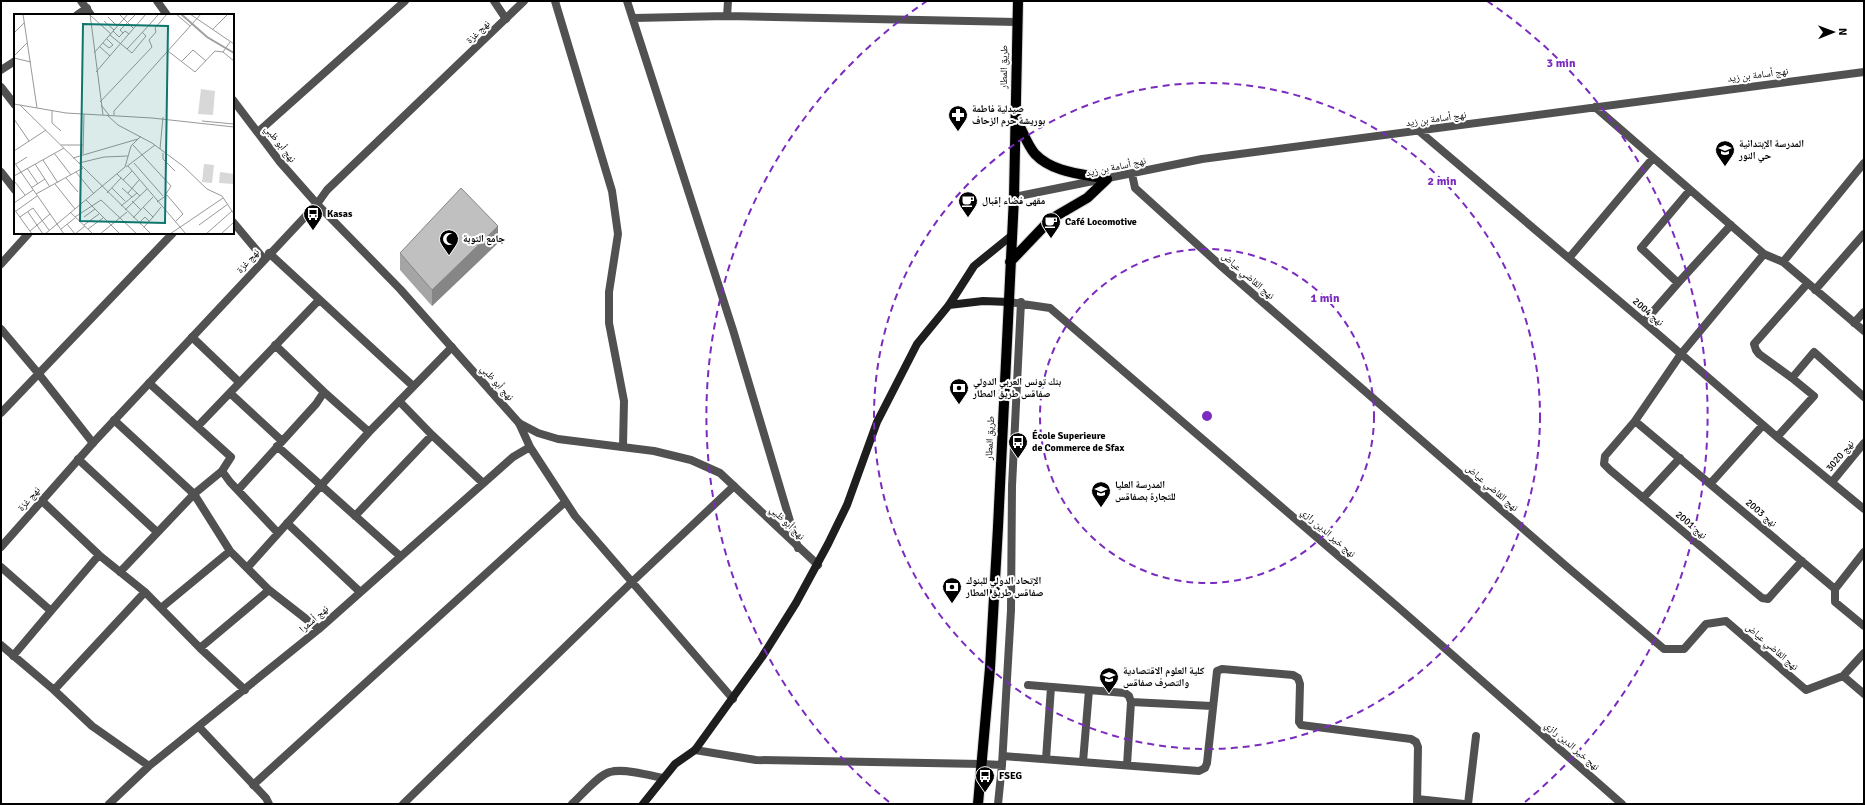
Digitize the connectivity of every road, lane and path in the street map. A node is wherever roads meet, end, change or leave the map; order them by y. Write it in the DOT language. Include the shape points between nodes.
graph roads {
  1 [pos="157,1"];
  2 [pos="405,1"];
  3 [pos="494,1"];
  4 [pos="524,1"];
  5 [pos="555,1"];
  6 [pos="627,1"];
  7 [pos="728,1"];
  8 [pos="1018,1"];
  9 [pos="84,4"];
  10 [pos="78,14"];
  11 [pos="90,14"];
  12 [pos="166,14"];
  13 [pos="727,16"];
  14 [pos="634,18"];
  15 [pos="506,19"];
  16 [pos="1017,22"];
  17 [pos="14,61"];
  18 [pos="1,70"];
  19 [pos="1864,72"];
  20 [pos="1,86"];
  21 [pos="234,101"];
  22 [pos="14,104"];
  23 [pos="1595,107"];
  24 [pos="1015,118"];
  25 [pos="1419,131"];
  26 [pos="258,132"];
  27 [pos="1652,158"];
  28 [pos="1863,166"];
  29 [pos="1,172"];
  30 [pos="1132,174"];
  31 [pos="1107,179"];
  32 [pos="4,181"];
  33 [pos="14,189"];
  34 [pos="1690,190"];
  35 [pos="1014,197"];
  36 [pos="317,204"];
  37 [pos="234,223"];
  38 [pos="1731,225"];
  39 [pos="28,234"];
  40 [pos="172,234"];
  41 [pos="1864,234"];
  42 [pos="1011,236"];
  43 [pos="269,253"];
  44 [pos="1764,254"];
  45 [pos="1569,258"];
  46 [pos="264,259"];
  47 [pos="1010,262"];
  48 [pos="1783,262"];
  49 [pos="1,264"];
  50 [pos="1678,283"];
  51 [pos="1807,284"];
  52 [pos="1815,290"];
  53 [pos="319,300"];
  54 [pos="1008,302"];
  55 [pos="1021,302"];
  56 [pos="949,305"];
  57 [pos="1864,312"];
  58 [pos="1644,322"];
  59 [pos="1854,323"];
  60 [pos="1,328"];
  61 [pos="1864,331"];
  62 [pos="192,337"];
  63 [pos="275,345"];
  64 [pos="452,348"];
  65 [pos="1681,354"];
  66 [pos="38,373"];
  67 [pos="1792,378"];
  68 [pos="239,382"];
  69 [pos="149,383"];
  70 [pos="413,386"];
  71 [pos="324,392"];
  72 [pos="230,393"];
  73 [pos="1864,397"];
  74 [pos="399,401"];
  75 [pos="1,413"];
  76 [pos="114,420"];
  77 [pos="1635,421"];
  78 [pos="519,423"];
  79 [pos="1763,424"];
  80 [pos="198,426"];
  81 [pos="369,432"];
  82 [pos="432,435"];
  83 [pos="1777,437"];
  84 [pos="92,443"];
  85 [pos="1864,443"];
  86 [pos="279,444"];
  87 [pos="623,446"];
  88 [pos="530,447"];
  89 [pos="1680,458"];
  90 [pos="78,459"];
  91 [pos="222,470"];
  92 [pos="1832,482"];
  93 [pos="484,483"];
  94 [pos="1710,484"];
  95 [pos="321,485"];
  96 [pos="734,486"];
  97 [pos="238,490"];
  98 [pos="194,494"];
  99 [pos="1643,498"];
  100 [pos="41,500"];
  101 [pos="565,502"];
  102 [pos="1864,509"];
  103 [pos="355,516"];
  104 [pos="287,523"];
  105 [pos="157,532"];
  106 [pos="278,533"];
  107 [pos="1,547"];
  108 [pos="799,548"];
  109 [pos="230,551"];
  110 [pos="1864,552"];
  111 [pos="99,555"];
  112 [pos="400,556"];
  113 [pos="1802,561"];
  114 [pos="818,565"];
  115 [pos="1,567"];
  116 [pos="246,568"];
  117 [pos="120,572"];
  118 [pos="633,581"];
  119 [pos="1835,589"];
  120 [pos="269,590"];
  121 [pos="359,591"];
  122 [pos="145,592"];
  123 [pos="161,608"];
  124 [pos="51,611"];
  125 [pos="1864,626"];
  126 [pos="318,629"];
  127 [pos="1,645"];
  128 [pos="200,648"];
  129 [pos="1864,653"];
  130 [pos="13,656"];
  131 [pos="1843,676"];
  132 [pos="1028,685"];
  133 [pos="1051,687"];
  134 [pos="54,690"];
  135 [pos="245,690"];
  136 [pos="1089,690"];
  137 [pos="1864,694"];
  138 [pos="733,699"];
  139 [pos="1131,702"];
  140 [pos="1212,706"];
  141 [pos="199,728"];
  142 [pos="1476,736"];
  143 [pos="695,750"];
  144 [pos="1003,756"];
  145 [pos="1046,759"];
  146 [pos="1083,762"];
  147 [pos="982,764"];
  148 [pos="1002,765"];
  149 [pos="1127,765"];
  150 [pos="150,766"];
  151 [pos="662,778"];
  152 [pos="253,784"];
  153 [pos="1417,801"];
  154 [pos="109,804"];
  155 [pos="269,804"];
  156 [pos="403,804"];
  157 [pos="572,804"];
  158 [pos="643,804"];
  159 [pos="978,804"];
  160 [pos="998,804"];
  161 [pos="1464,804"];
  162 [pos="1468,804"];
  163 [pos="1622,804"];
  1 -- 12 [label="street"];
  2 -- 26 [label="street"];
  3 -- 15 [label="street"];
  4 -- 15 [label="street, نهج غزة"];
  5 -- 87 [label="street" via="612,191 616,215 618,234 609,292 609,323 624,401"];
  6 -- 14 [label="street"];
  7 -- 13 [label="street"];
  8 -- 16 [label="main road, طريق المطار"];
  9 -- 10 [label="street"];
  9 -- 11 [label="street"];
  13 -- 14 [label="street"];
  13 -- 16 [label="street"];
  14 -- 108 [label="street"];
  15 -- 36 [label="street, نهج غزة" via="327,190"];
  16 -- 24 [label="main road, طريق المطار"];
  17 -- 18 [label="street"];
  19 -- 23 [label="street, نهج أسامة بن زيد"];
  20 -- 22 [label="street"];
  21 -- 26 [label="street, نهج أبو ظبي"];
  23 -- 25 [label="street, نهج أسامة بن زيد"];
  23 -- 27 [label="street"];
  24 -- 31 [label="main road" via="1034,153 1044,161 1068,172"];
  24 -- 35 [label="main road, طريق المطار"];
  25 -- 30 [label="street, نهج أسامة بن زيد" via="1202,159"];
  25 -- 45 [label="street, نهج 2004"];
  26 -- 36 [label="street, نهج أبو ظبي"];
  27 -- 34 [label="street"];
  27 -- 45 [label="street"];
  28 -- 48 [label="street"];
  29 -- 32 [label="street"];
  30 -- 31 [label="street, نهج أسامة بن زيد"];
  30 -- 131 [label="street, نهج القاضي عياض" via="1135,188 1221,266 1664,649 1684,649 1706,624 1726,622 1806,690"];
  31 -- 35 [label="street, نهج أسامة بن زيد"];
  31 -- 47 [label="main road" via="1087,198 1051,219"];
  32 -- 33 [label="street"];
  34 -- 38 [label="street"];
  34 -- 50 [label="street" via="1641,248"];
  35 -- 42 [label="main road, طريق المطار"];
  36 -- 43 [label="street, نهج غزة"];
  36 -- 64 [label="street, نهج أبو ظبي" via="400,289"];
  37 -- 46 [label="street"];
  38 -- 44 [label="street"];
  38 -- 50 [label="street"];
  39 -- 49 [label="street"];
  40 -- 66 [label="street"];
  41 -- 52 [label="street"];
  42 -- 47 [label="main road, طريق المطار"];
  42 -- 56 [label="main road" via="974,266"];
  43 -- 46 [label="street, نهج غزة"];
  43 -- 53 [label="street"];
  44 -- 48 [label="street"];
  44 -- 65 [label="street"];
  45 -- 58 [label="street, نهج 2004"];
  46 -- 62 [label="street, نهج غزة"];
  47 -- 54 [label="main road, طريق المطار"];
  48 -- 51 [label="street"];
  50 -- 58 [label="street"];
  51 -- 52 [label="street"];
  51 -- 67 [label="street" via="1754,344 1759,354"];
  52 -- 59 [label="street"];
  53 -- 63 [label="street"];
  53 -- 70 [label="street"];
  54 -- 55 [label="street, نهج خير الدين رازي"];
  54 -- 56 [label="main road" via="983,301"];
  54 -- 147 [label="main road, طريق المطار" via="990,668"];
  55 -- 144 [label="street" via="1012,486 1011,610"];
  55 -- 163 [label="street, نهج خير الدين رازي" via="1050,308 1400,608"];
  56 -- 114 [label="main road" via="917,344 877,422 847,505"];
  57 -- 59 [label="street"];
  58 -- 65 [label="street, نهج 2004"];
  59 -- 61 [label="street"];
  60 -- 66 [label="street"];
  62 -- 68 [label="street"];
  62 -- 69 [label="street, نهج غزة"];
  63 -- 68 [label="street"];
  63 -- 71 [label="street"];
  64 -- 70 [label="street"];
  64 -- 78 [label="street, نهج أبو ظبي"];
  65 -- 77 [label="street"];
  65 -- 79 [label="street, نهج 2004"];
  66 -- 75 [label="street"];
  66 -- 84 [label="street"];
  67 -- 73 [label="street" via="1814,352"];
  67 -- 83 [label="street" via="1814,396"];
  68 -- 72 [label="street"];
  69 -- 76 [label="street, نهج غزة"];
  69 -- 80 [label="street"];
  70 -- 74 [label="street"];
  71 -- 81 [label="street"];
  71 -- 86 [label="street"];
  72 -- 80 [label="street"];
  72 -- 86 [label="street"];
  74 -- 81 [label="street"];
  74 -- 82 [label="street"];
  76 -- 84 [label="street, نهج غزة"];
  76 -- 98 [label="street"];
  77 -- 89 [label="street, نهج 2003"];
  77 -- 99 [label="street, نهج 2001" via="1605,456 1604,464"];
  78 -- 87 [label="street, نهج أبو ظبي" via="538,433 558,439"];
  78 -- 88 [label="street"];
  79 -- 83 [label="street, نهج 2004"];
  79 -- 94 [label="street"];
  80 -- 91 [label="street" via="231,457"];
  81 -- 95 [label="street"];
  82 -- 93 [label="street"];
  82 -- 103 [label="street"];
  83 -- 92 [label="street, نهج 2004"];
  84 -- 90 [label="street, نهج غزة"];
  85 -- 92 [label="street, نهج 3020"];
  86 -- 95 [label="street"];
  86 -- 97 [label="street"];
  87 -- 96 [label="street, نهج أبو ظبي" via="691,460 720,473"];
  88 -- 93 [label="street, نهج أسمرا" via="513,457"];
  88 -- 101 [label="street"];
  89 -- 94 [label="street, نهج 2003"];
  89 -- 99 [label="street"];
  90 -- 100 [label="street, نهج غزة"];
  90 -- 105 [label="street"];
  91 -- 97 [label="street"];
  91 -- 98 [label="street"];
  92 -- 102 [label="street, نهج 2004"];
  93 -- 112 [label="street, نهج أسمرا"];
  94 -- 113 [label="street, نهج 2003"];
  95 -- 103 [label="street"];
  95 -- 104 [label="street"];
  96 -- 108 [label="street, نهج أبو ظبي"];
  96 -- 118 [label="street"];
  97 -- 106 [label="street"];
  98 -- 105 [label="street"];
  98 -- 109 [label="street"];
  99 -- 113 [label="street, نهج 2001" via="1766,600"];
  100 -- 107 [label="street, نهج غزة"];
  100 -- 111 [label="street"];
  101 -- 118 [label="street"];
  101 -- 152 [label="street"];
  103 -- 112 [label="street"];
  104 -- 106 [label="street"];
  104 -- 121 [label="street"];
  105 -- 117 [label="street"];
  106 -- 116 [label="street"];
  108 -- 114 [label="street, نهج أبو ظبي"];
  109 -- 116 [label="street"];
  109 -- 123 [label="street"];
  110 -- 119 [label="street"];
  111 -- 117 [label="street"];
  111 -- 124 [label="street"];
  112 -- 121 [label="street, نهج أسمرا"];
  113 -- 119 [label="street, نهج 2003"];
  114 -- 138 [label="main road" via="778,633"];
  115 -- 124 [label="street"];
  116 -- 120 [label="street"];
  117 -- 122 [label="street"];
  118 -- 138 [label="street"];
  118 -- 156 [label="street"];
  119 -- 125 [label="street" via="1835,602"];
  120 -- 126 [label="street"];
  120 -- 128 [label="street"];
  121 -- 126 [label="street, نهج أسمرا"];
  122 -- 123 [label="street"];
  122 -- 134 [label="street"];
  123 -- 128 [label="street"];
  124 -- 130 [label="street"];
  126 -- 135 [label="street, نهج أسمرا"];
  127 -- 130 [label="street"];
  128 -- 135 [label="street"];
  129 -- 131 [label="street"];
  130 -- 134 [label="street"];
  131 -- 137 [label="street"];
  132 -- 133 [label="street"];
  133 -- 136 [label="street"];
  133 -- 145 [label="street"];
  134 -- 150 [label="street" via="92,726"];
  135 -- 141 [label="street, نهج أسمرا"];
  136 -- 139 [label="street" via="1125,693"];
  136 -- 146 [label="street"];
  138 -- 143 [label="main road"];
  139 -- 140 [label="street"];
  139 -- 149 [label="street"];
  140 -- 149 [label="street" via="1207,764 1200,771"];
  140 -- 153 [label="street" via="1215,678 1217,671 1222,669 1293,675 1298,678 1300,684 1301,725 1411,739 1416,742"];
  141 -- 150 [label="street, نهج أسمرا"];
  141 -- 152 [label="street"];
  142 -- 162 [label="street"];
  143 -- 147 [label="street" via="769,761"];
  143 -- 151 [label="main road" via="675,764"];
  144 -- 145 [label="street"];
  144 -- 148 [label="street"];
  145 -- 146 [label="street"];
  146 -- 149 [label="street"];
  147 -- 148 [label="street"];
  147 -- 159 [label="main road, طريق المطار"];
  148 -- 160 [label="street"];
  150 -- 154 [label="street, نهج أسمرا"];
  151 -- 157 [label="street" via="610,771 601,776"];
  151 -- 158 [label="main road"];
  152 -- 155 [label="street"];
  153 -- 161 [label="street"];
}
